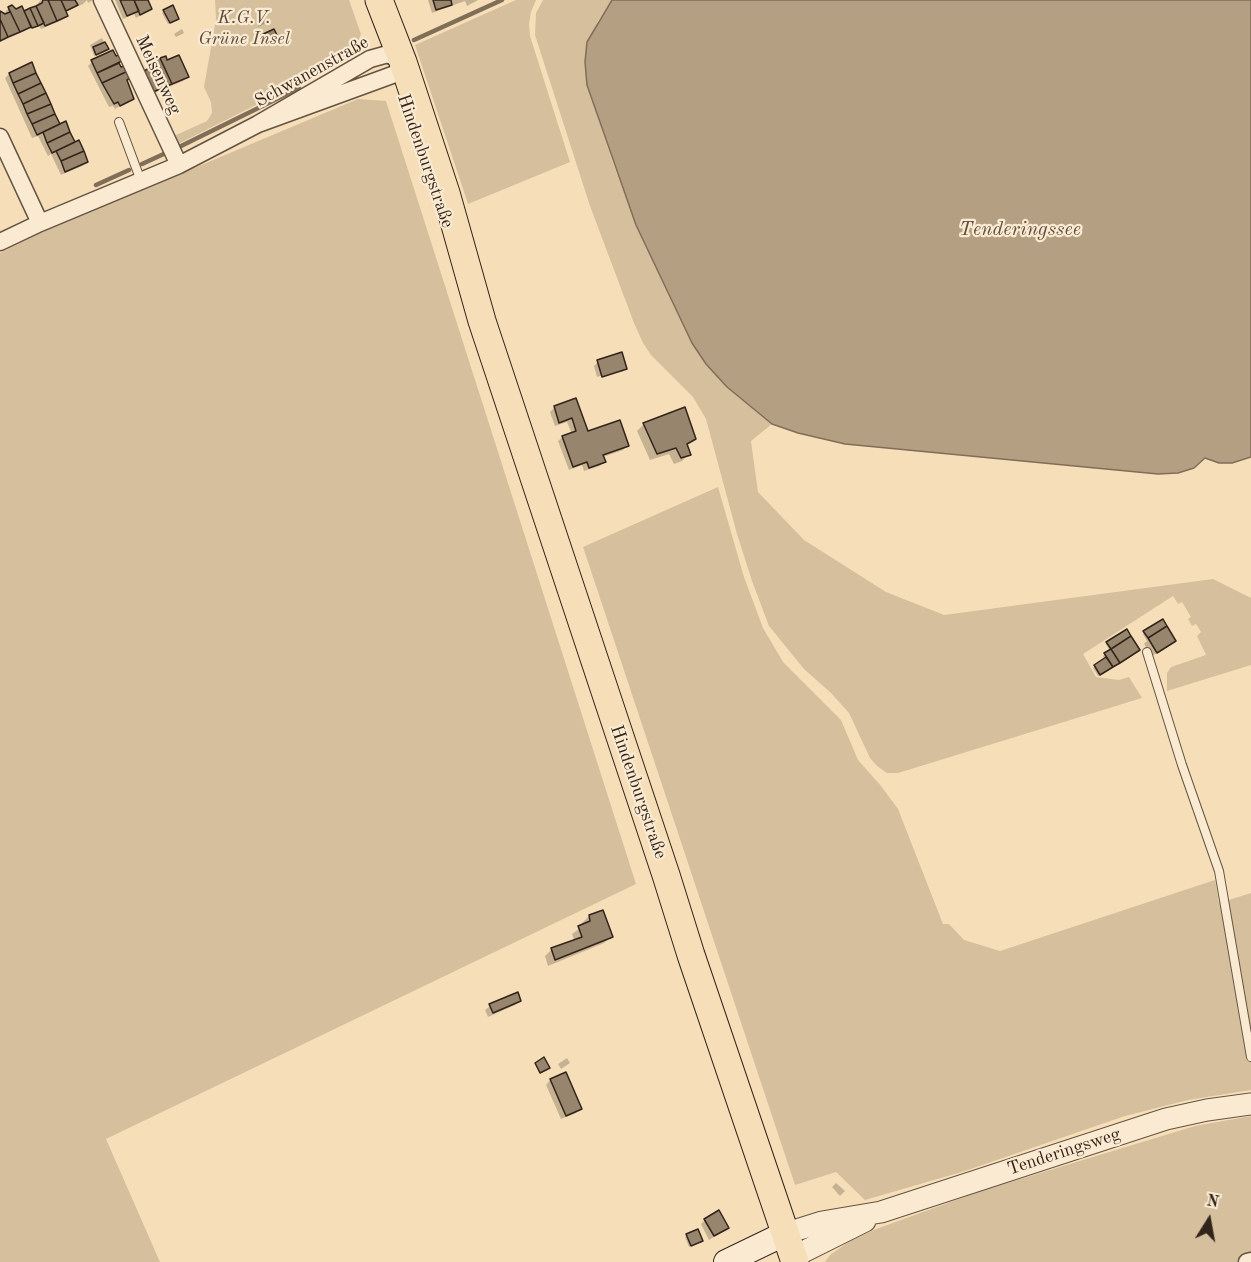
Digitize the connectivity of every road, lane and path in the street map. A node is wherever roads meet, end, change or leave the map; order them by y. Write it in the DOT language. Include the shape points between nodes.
graph roads {
  1 [pos="102,0"];
  2 [pos="373,0"];
  3 [pos="379,0"];
  4 [pos="395,63"];
  5 [pos="119,122"];
  6 [pos="0,137"];
  7 [pos="179,165"];
  8 [pos="141,181"];
  9 [pos="40,223"];
  10 [pos="0,242"];
  11 [pos="1147,652"];
  12 [pos="1251,1057"];
  13 [pos="1251,1104"];
  14 [pos="788,1254"];
  15 [pos="726,1262"];
  1 -- 7 [label="street, Meisenweg"];
  2 -- 4 [label="main road, Hindenburgstraße"];
  3 -- 4 [label="main road, Hindenburgstraße"];
  4 -- 7 [label="street, Schwanenstraße" via="370,59"];
  4 -- 14 [label="main road, Hindenburgstraße" via="446,192 482,321"];
  5 -- 8 [label="lane"];
  6 -- 9 [label="street"];
  7 -- 8 [label="street, Schwanenstraße"];
  8 -- 9 [label="street, Schwanenstraße"];
  9 -- 10 [label="street, Schwanenstraße"];
  11 -- 12 [label="lane" via="1219,871"];
  13 -- 14 [label="street, Tenderingsweg" via="1166,1119 881,1212 822,1222"];
  14 -- 15 [label="main road"];
}
